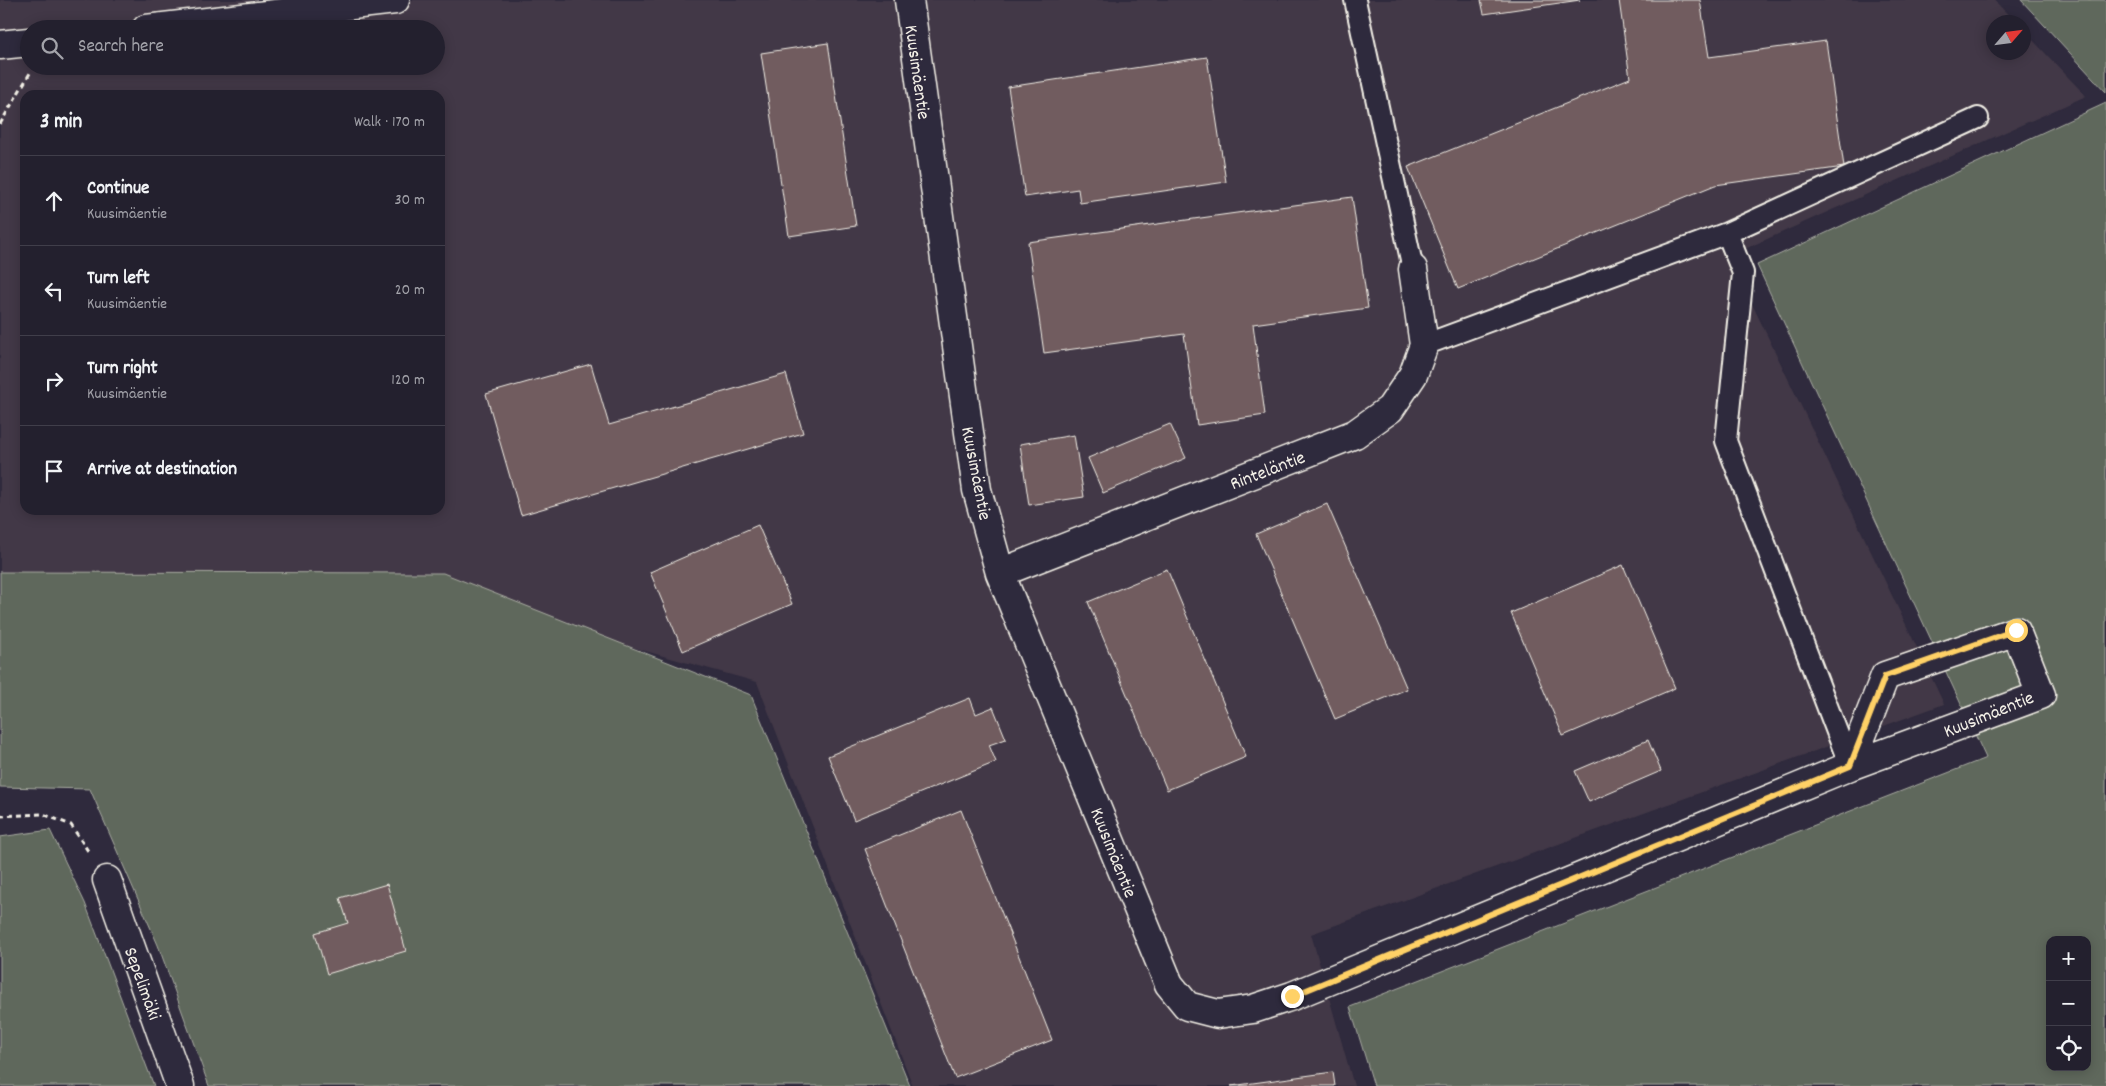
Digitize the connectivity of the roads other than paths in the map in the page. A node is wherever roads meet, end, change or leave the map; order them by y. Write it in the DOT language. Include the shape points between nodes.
graph roads {
  1 [pos="395,0"];
  2 [pos="909,0"];
  3 [pos="1355,0"];
  4 [pos="223,20"];
  5 [pos="20,43"];
  6 [pos="0,46"];
  7 [pos="1978,118"];
  8 [pos="1727,233"];
  9 [pos="1413,269"];
  10 [pos="1424,345"];
  11 [pos="1000,573"];
  12 [pos="1850,766"];
  13 [pos="107,880"];
  14 [pos="180,1086"];
  1 -- 4 [label="street"];
  2 -- 11 [label="street, Kuusimäentie" via="977,490"];
  3 -- 9 [label="lane"];
  5 -- 6 [label="street"];
  7 -- 8 [label="lane"];
  8 -- 10 [label="lane"];
  8 -- 12 [label="lane" via="1743,273 1726,441"];
  9 -- 10 [label="street, Rinteläntie"];
  10 -- 11 [label="street, Rinteläntie" via="1413,375 1390,409 1355,434"];
  11 -- 12 [label="street, Kuusimäentie" via="1169,984 1187,1006 1218,1014 1253,1009 1292,996"];
  12 -- 12 [label="street, Kuusimäentie" via="2041,695 2016,630 1885,676"];
  13 -- 14 [label="street, Sepelimäki"];
}
